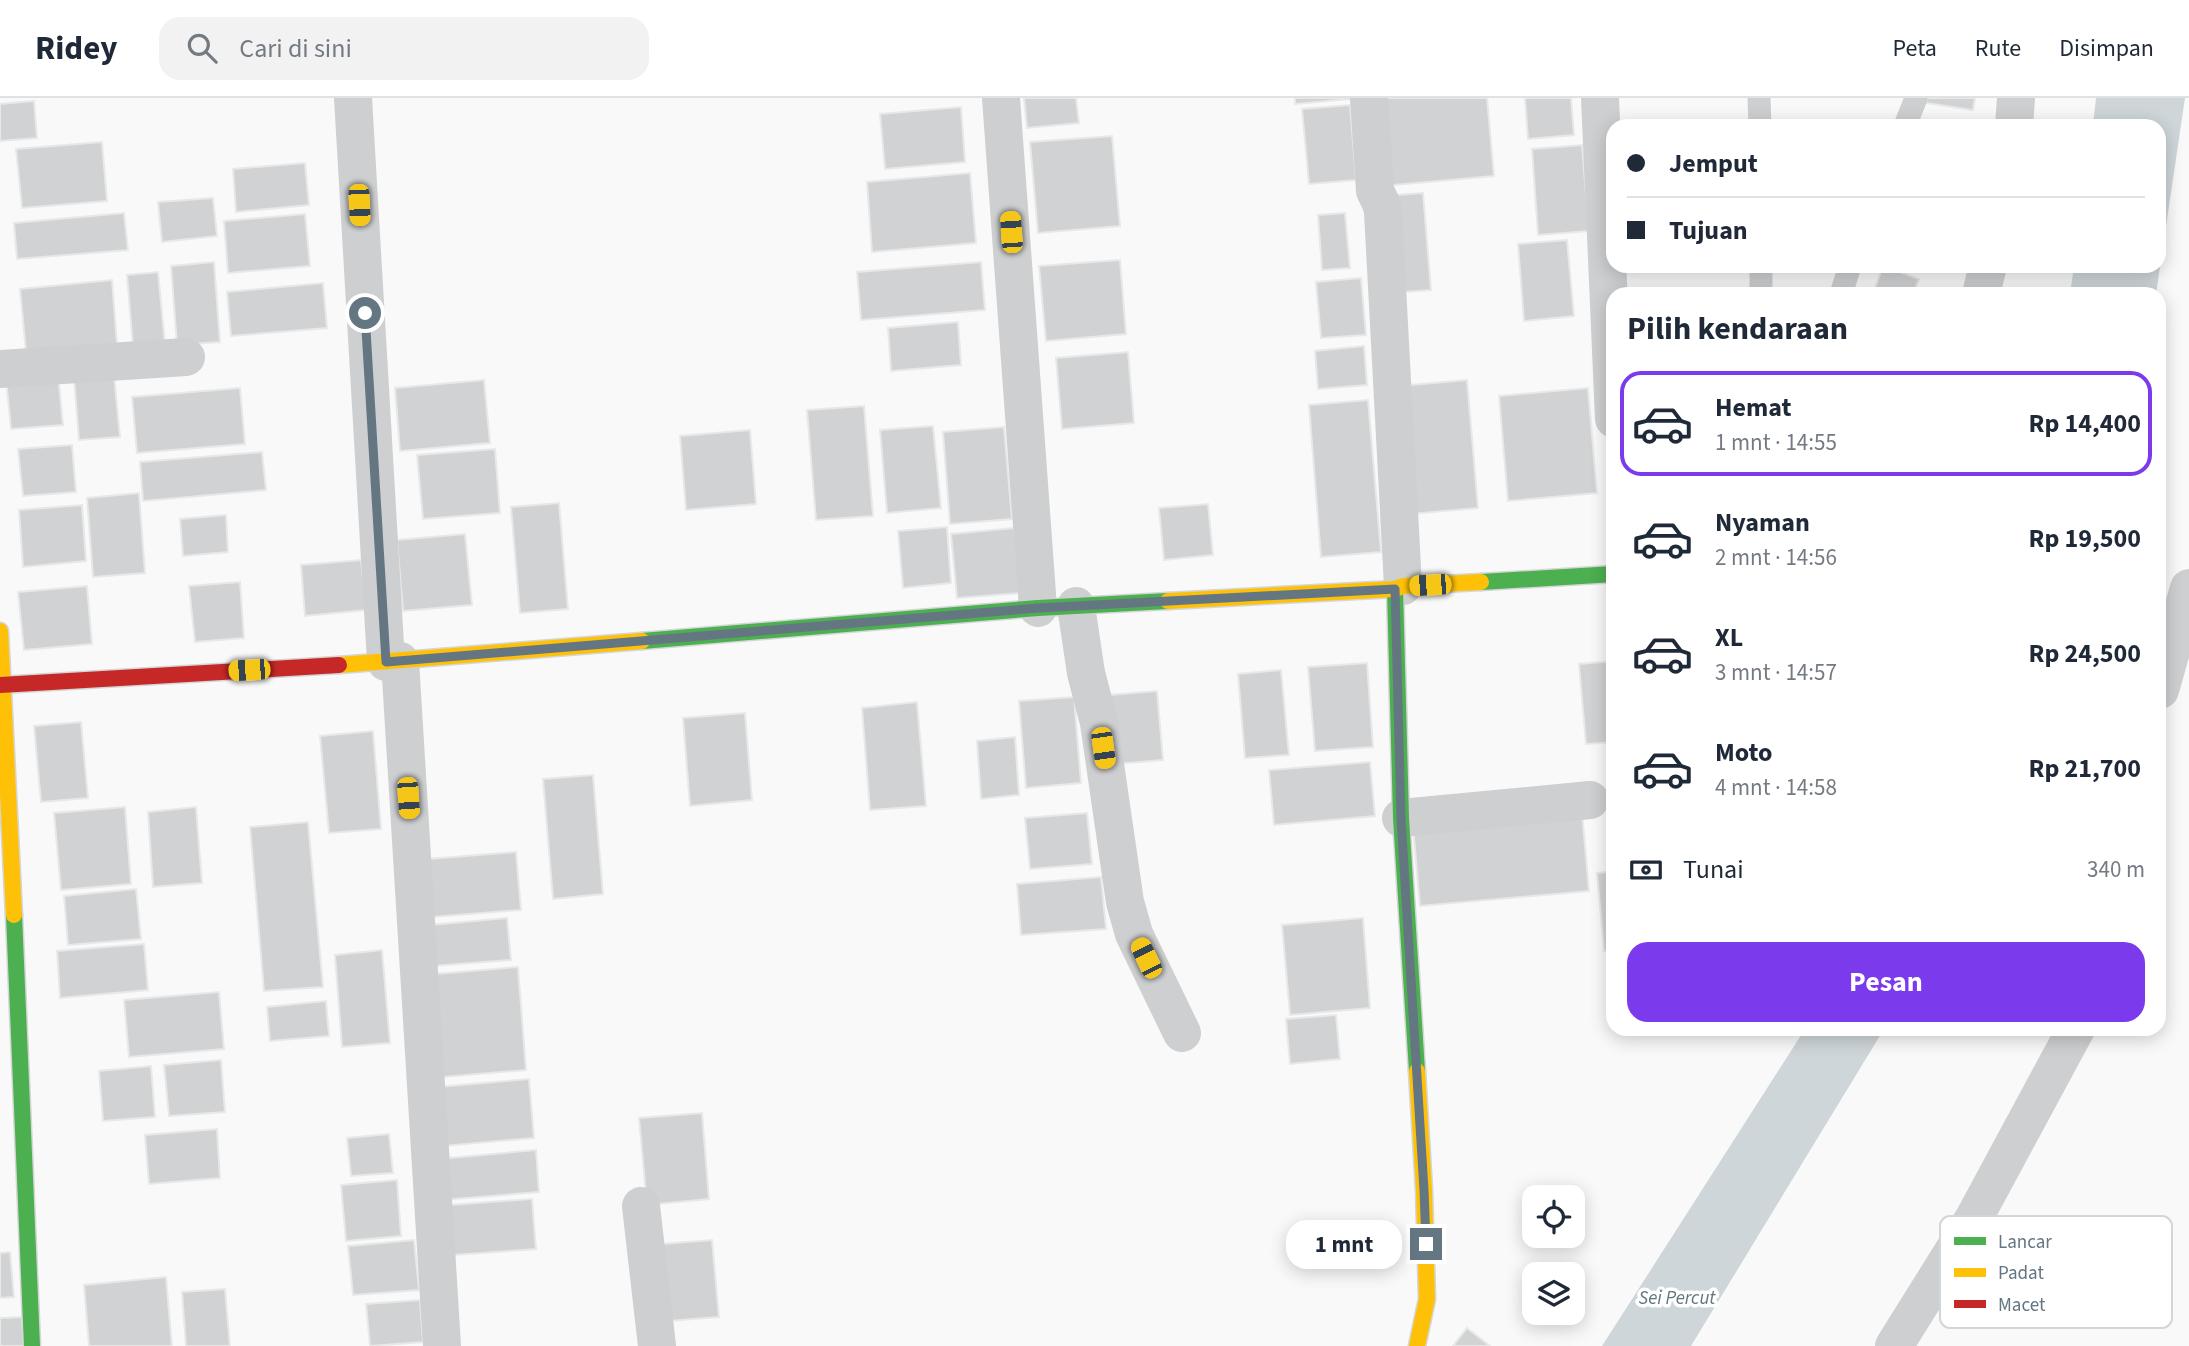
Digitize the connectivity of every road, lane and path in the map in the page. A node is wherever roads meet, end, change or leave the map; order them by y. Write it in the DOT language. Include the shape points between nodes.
graph roads {
  1 [pos="353,98"];
  2 [pos="1001,98"];
  3 [pos="1368,98"];
  4 [pos="1600,98"];
  5 [pos="1759,98"];
  6 [pos="1916,98"];
  7 [pos="2016,98"];
  8 [pos="1760,119"];
  9 [pos="1908,119"];
  10 [pos="2014,119"];
  11 [pos="1606,236"];
  12 [pos="186,357"];
  13 [pos="0,369"];
  14 [pos="1606,575"];
  15 [pos="1399,588"];
  16 [pos="2189,588"];
  17 [pos="1076,606"];
  18 [pos="1038,608"];
  19 [pos="0,631"];
  20 [pos="393,662"];
  21 [pos="2166,669"];
  22 [pos="1,685"];
  23 [pos="1590,800"];
  24 [pos="1401,818"];
  25 [pos="1182,1033"];
  26 [pos="2072,1036"];
  27 [pos="11,1097"];
  28 [pos="641,1206"];
  29 [pos="1975,1216"];
  30 [pos="1940,1272"];
  31 [pos="32,1346"];
  32 [pos="442,1346"];
  33 [pos="657,1346"];
  34 [pos="1417,1346"];
  35 [pos="1894,1346"];
  1 -- 20 [label="street"];
  2 -- 18 [label="street"];
  3 -- 15 [label="street" via="1375,191 1383,212"];
  4 -- 11 [label="street"];
  5 -- 8 [label="lane"];
  6 -- 9 [label="lane"];
  7 -- 10 [label="street"];
  12 -- 13 [label="street"];
  14 -- 15 [label="street"];
  15 -- 17 [label="street"];
  15 -- 24 [label="street"];
  16 -- 21 [label="street"];
  17 -- 18 [label="street"];
  17 -- 25 [label="street" via="1099,723 1125,902 1134,934"];
  18 -- 20 [label="street"];
  19 -- 22 [label="street"];
  20 -- 22 [label="street"];
  20 -- 32 [label="street"];
  22 -- 27 [label="street"];
  23 -- 24 [label="street"];
  24 -- 34 [label="street" via="1424,1190 1427,1299"];
  26 -- 29 [label="street"];
  27 -- 31 [label="street"];
  28 -- 33 [label="street"];
  30 -- 35 [label="street"];
}
